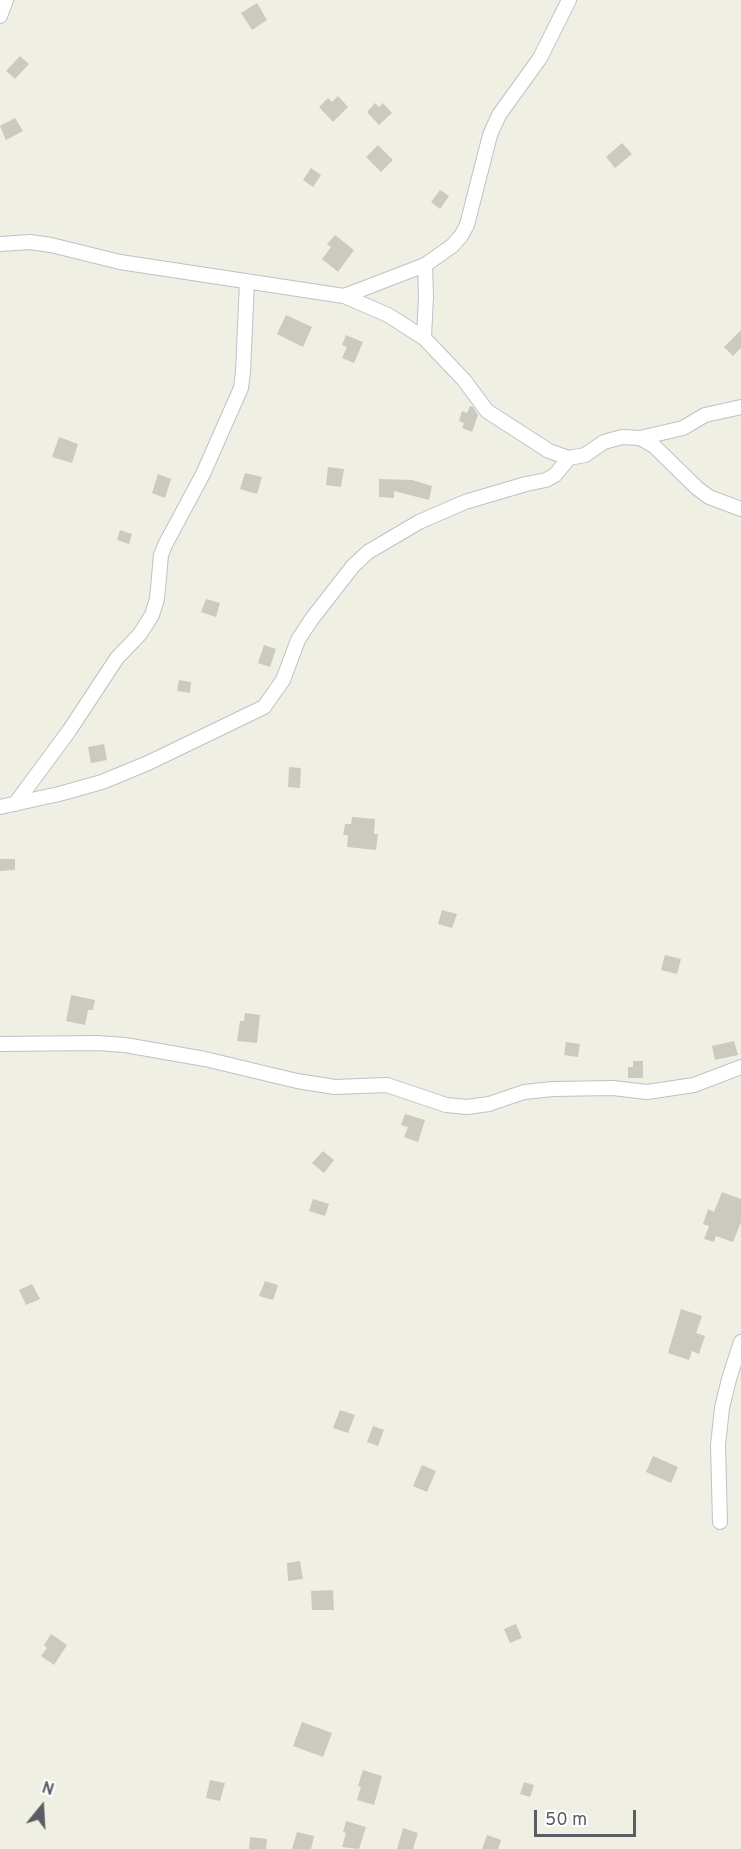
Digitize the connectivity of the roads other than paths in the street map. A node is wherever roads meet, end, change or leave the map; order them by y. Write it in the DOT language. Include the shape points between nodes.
graph roads {
  1 [pos="6,0"];
  2 [pos="569,0"];
  3 [pos="0,16"];
  4 [pos="0,244"];
  5 [pos="425,265"];
  6 [pos="247,281"];
  7 [pos="344,296"];
  8 [pos="424,338"];
  9 [pos="741,407"];
  10 [pos="640,438"];
  11 [pos="569,458"];
  12 [pos="741,509"];
  13 [pos="15,804"];
  14 [pos="0,807"];
  15 [pos="0,1044"];
  16 [pos="741,1067"];
  17 [pos="741,1342"];
  18 [pos="720,1522"];
  1 -- 3 [label="street"];
  2 -- 5 [label="street" via="540,58 499,115 490,135 467,225 452,246"];
  4 -- 6 [label="street" via="51,244 120,262"];
  5 -- 7 [label="street"];
  5 -- 8 [label="street"];
  6 -- 7 [label="street"];
  6 -- 13 [label="street" via="241,388 203,474 165,544 152,615 117,658"];
  7 -- 8 [label="street" via="388,315"];
  8 -- 11 [label="street" via="488,411 549,451"];
  9 -- 10 [label="street" via="705,415 683,428"];
  10 -- 11 [label="street" via="604,442 585,455"];
  10 -- 12 [label="street" via="654,446 697,488"];
  11 -- 13 [label="street" via="546,480 465,502 419,522 368,552 311,620 298,640 283,680 264,707 102,782"];
  13 -- 14 [label="street"];
  15 -- 16 [label="street" via="125,1045 335,1087 387,1085 446,1105 467,1107 524,1092 553,1089 647,1092 694,1085"];
  17 -- 18 [label="street" via="722,1408 718,1445"];
}
